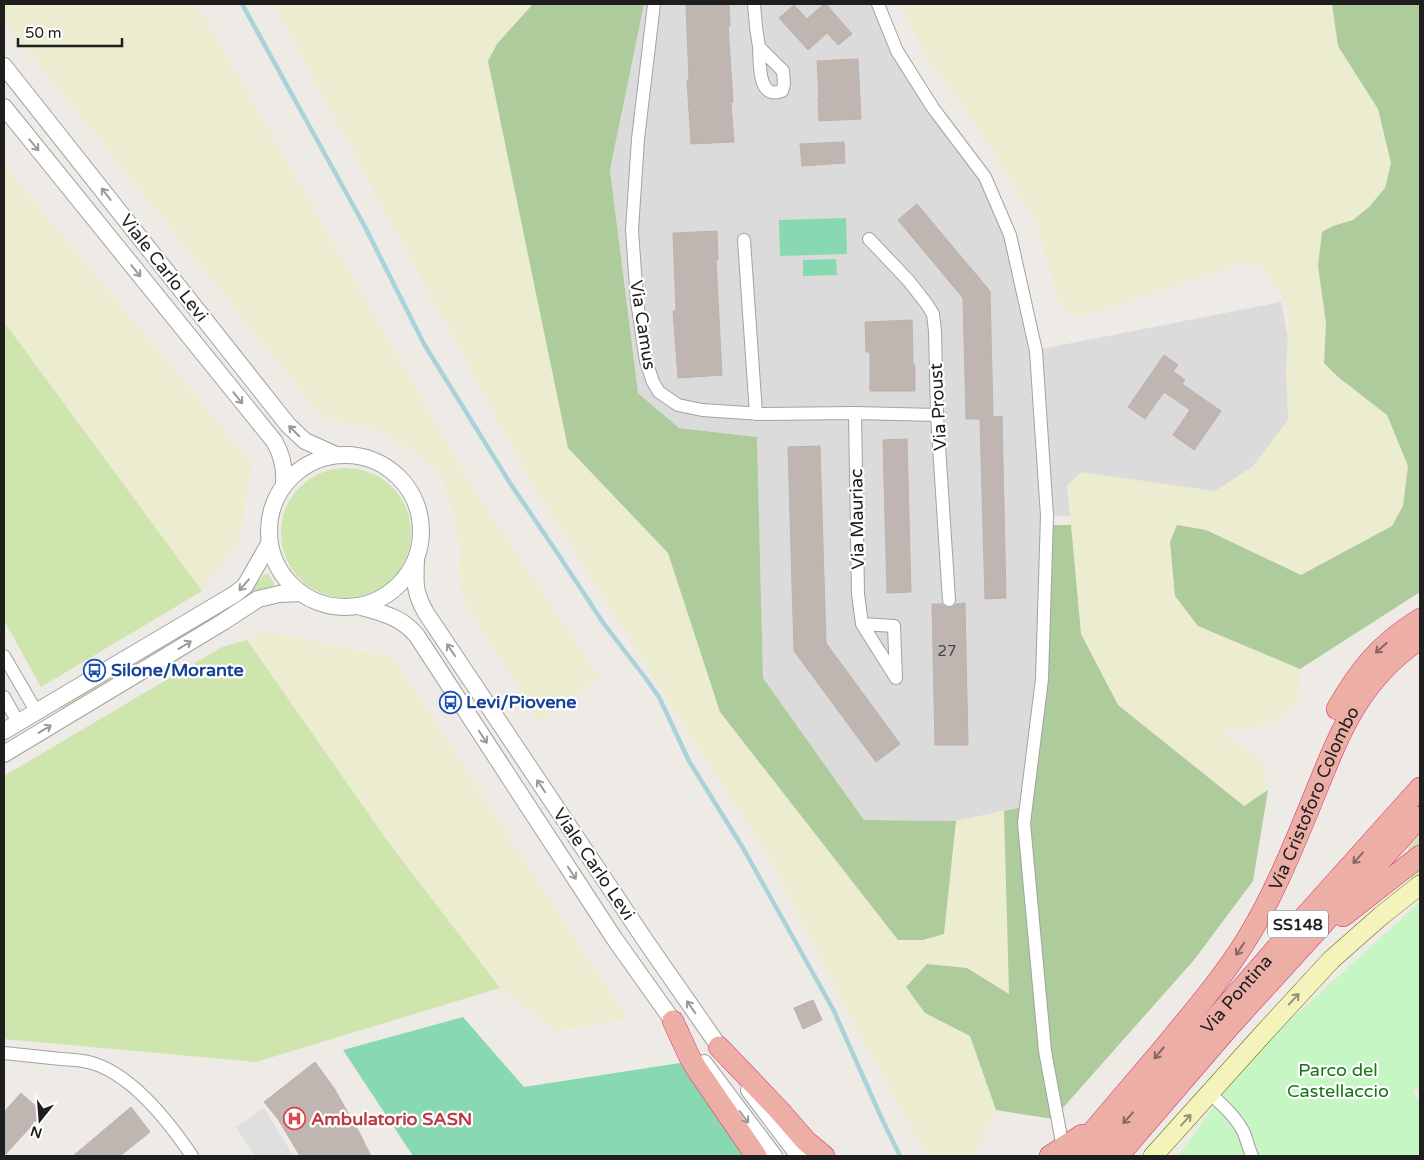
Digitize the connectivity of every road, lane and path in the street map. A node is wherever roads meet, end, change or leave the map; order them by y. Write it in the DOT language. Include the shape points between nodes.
graph roads {
  1 [pos="654,4"];
  2 [pos="754,4"];
  3 [pos="878,4"];
  4 [pos="759,47"];
  5 [pos="4,66"];
  6 [pos="4,107"];
  7 [pos="869,239"];
  8 [pos="744,240"];
  9 [pos="855,413"];
  10 [pos="756,414"];
  11 [pos="937,415"];
  12 [pos="336,455"];
  13 [pos="284,485"];
  14 [pos="269,544"];
  15 [pos="416,560"];
  16 [pos="302,593"];
  17 [pos="949,600"];
  18 [pos="358,606"];
  19 [pos="1420,619"];
  20 [pos="862,624"];
  21 [pos="1420,639"];
  22 [pos="4,656"];
  23 [pos="4,697"];
  24 [pos="36,711"];
  25 [pos="11,726"];
  26 [pos="4,754"];
  27 [pos="1420,788"];
  28 [pos="1420,817"];
  29 [pos="1420,856"];
  30 [pos="1420,885"];
  31 [pos="1265,907"];
  32 [pos="1298,952"];
  33 [pos="673,1021"];
  34 [pos="719,1047"];
  35 [pos="4,1053"];
  36 [pos="1209,1093"];
  37 [pos="1062,1153"];
  38 [pos="192,1156"];
  39 [pos="756,1156"];
  40 [pos="774,1156"];
  41 [pos="799,1156"];
  42 [pos="824,1156"];
  43 [pos="1094,1156"];
  44 [pos="1118,1156"];
  45 [pos="1153,1156"];
  46 [pos="1252,1156"];
  1 -- 10 [label="street, Via Camus" via="638,139 632,230 637,301 646,361 659,392 678,405"];
  2 -- 4 [label="street"];
  3 -- 37 [label="street" via="897,51 985,177 1010,235 1036,350 1047,516 1042,679 1024,823 1045,1052"];
  12 -- 5 [label="street, Viale Carlo Levi, one-way" via="305,441 288,425"];
  6 -- 13 [label="street, Viale Carlo Levi, one-way" via="274,441 284,469"];
  7 -- 11 [label="street, Via Proust" via="908,280 932,314"];
  8 -- 10 [label="street"];
  9 -- 10 [label="street, Via Camus"];
  9 -- 11 [label="street, Via Camus"];
  9 -- 20 [label="street, Via Mauriac" via="858,594"];
  11 -- 17 [label="street, Via Proust"];
  12 -- 13 [label="street" via="316,460 298,470"];
  12 -- 15 [label="street" via="368,458 382,464 406,484 420,513 422,529"];
  13 -- 14 [label="street" via="270,516"];
  14 -- 16 [label="street" via="278,567"];
  14 -- 24 [label="street, one-way" via="245,586 235,594"];
  15 -- 18 [label="street" via="392,590 373,602"];
  34 -- 15 [label="street, Viale Carlo Levi, one-way" via="422,606 416,589"];
  16 -- 18 [label="street" via="328,605"];
  26 -- 16 [label="street, one-way" via="258,599"];
  18 -- 33 [label="street, Viale Carlo Levi, one-way" via="395,618 416,636 601,918"];
  19 -- 31 [label="highway, one-way" via="1372,657 1332,717 1292,818"];
  21 -- 31 [label="highway, Via Cristoforo Colombo" via="1385,668 1347,719"];
  22 -- 24 [label="street"];
  23 -- 25 [label="street"];
  24 -- 25 [label="street"];
  27 -- 43 [label="highway, Via Pontina / SS148, one-way"];
  28 -- 32 [label="highway, Via Pontina / SS148"];
  29 -- 32 [label="highway"];
  36 -- 30 [label="main road, one-way" via="1331,960"];
  31 -- 37 [label="highway, Via Cristoforo Colombo, one-way" via="1245,942 1191,1016 1101,1122"];
  32 -- 44 [label="highway, SS148"];
  33 -- 39 [label="highway" via="694,1064"];
  33 -- 40 [label="street, Viale Carlo Levi, one-way"];
  34 -- 41 [label="street, Viale Carlo Levi"];
  34 -- 42 [label="highway" via="806,1141"];
  35 -- 38 [label="street" via="79,1060 103,1067 126,1081 149,1102"];
  45 -- 36 [label="main road, one-way"];
  36 -- 46 [label="street" via="1237,1121"];
}
